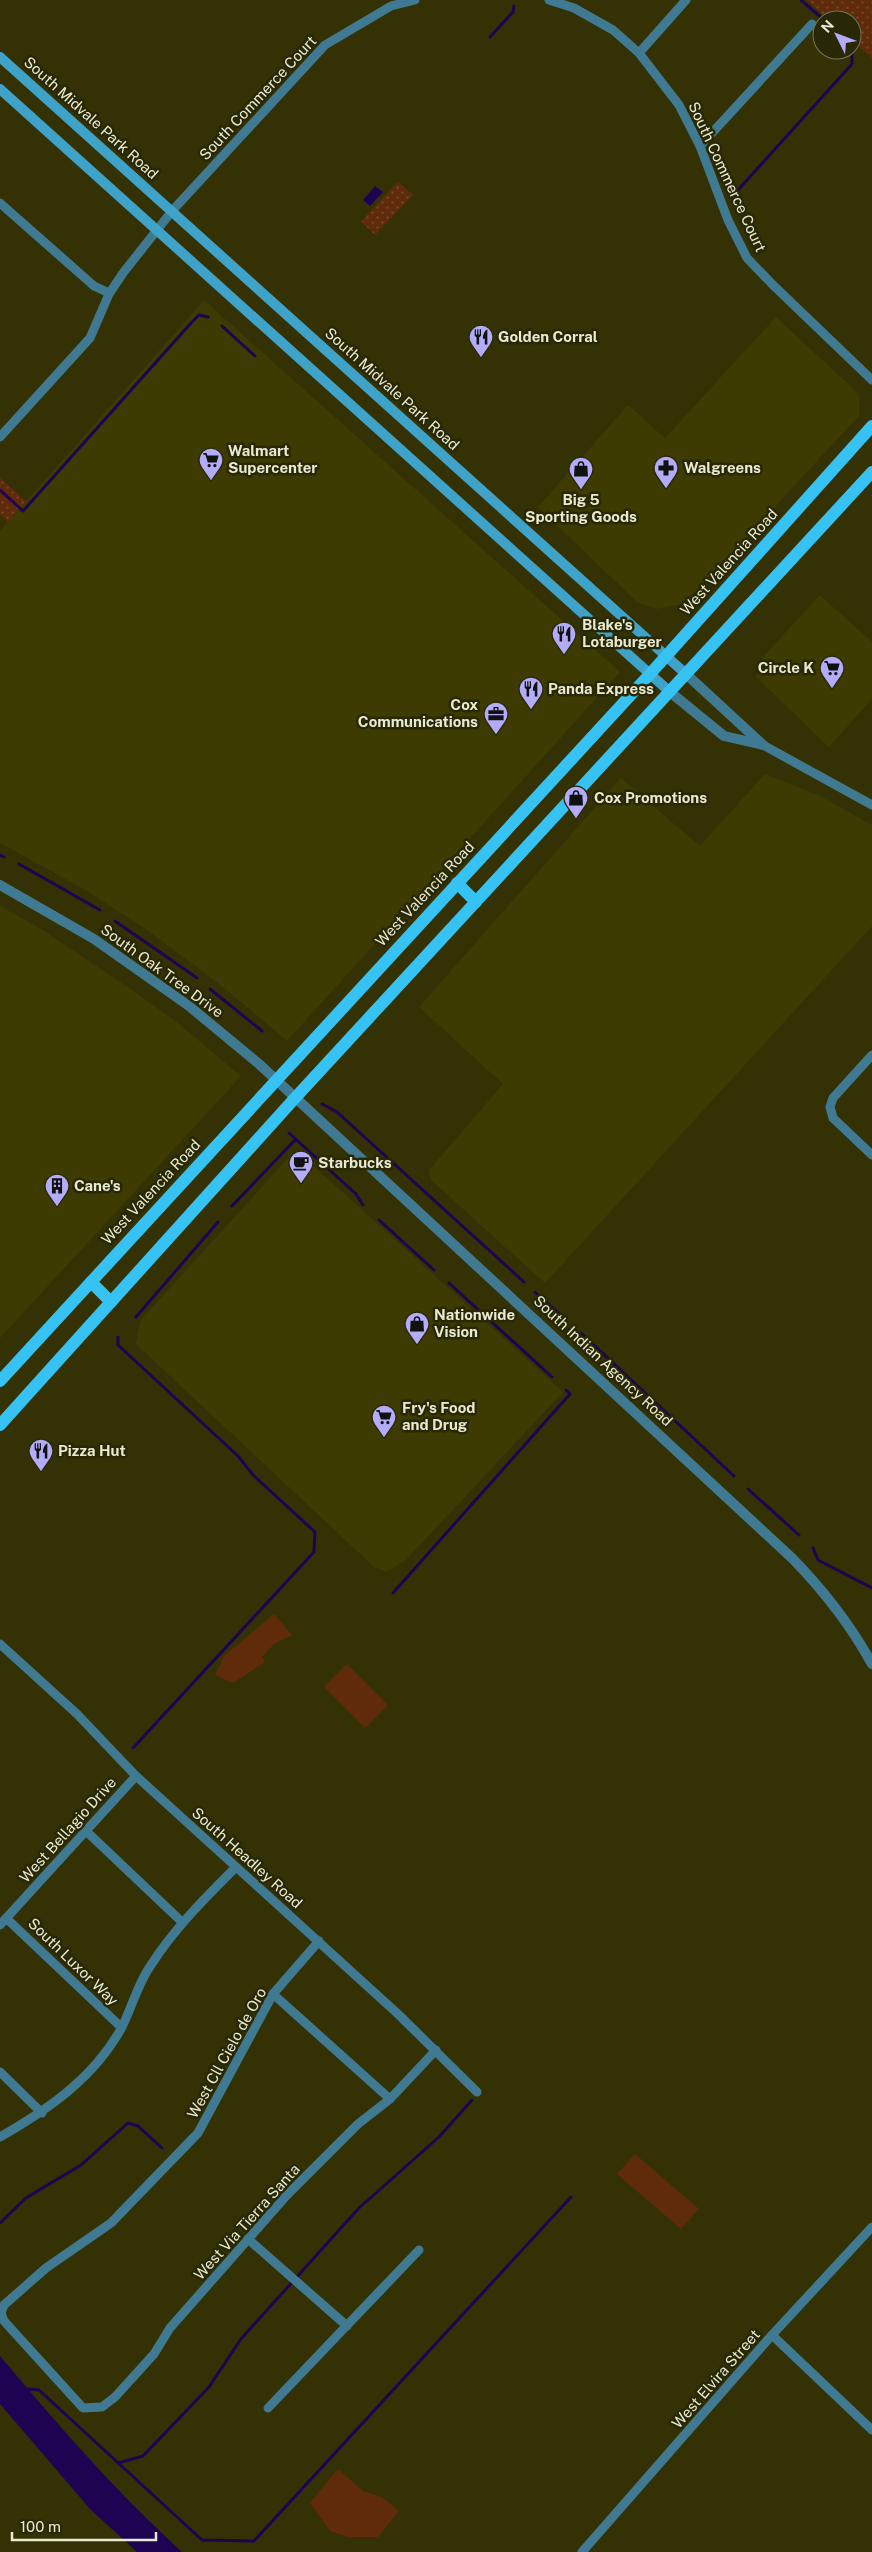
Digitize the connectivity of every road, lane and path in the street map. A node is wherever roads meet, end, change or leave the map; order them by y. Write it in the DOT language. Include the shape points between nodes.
graph roads {
  1 [pos="415,0"];
  2 [pos="549,0"];
  3 [pos="686,0"];
  4 [pos="575,4"];
  5 [pos="812,24"];
  6 [pos="638,53"];
  7 [pos="0,57"];
  8 [pos="0,89"];
  9 [pos="700,146"];
  10 [pos="0,203"];
  11 [pos="172,211"];
  12 [pos="156,232"];
  13 [pos="109,293"];
  14 [pos="872,380"];
  15 [pos="872,426"];
  16 [pos="0,437"];
  17 [pos="872,472"];
  18 [pos="666,656"];
  19 [pos="650,674"];
  20 [pos="686,674"];
  21 [pos="670,692"];
  22 [pos="763,745"];
  23 [pos="872,805"];
  24 [pos="457,883"];
  25 [pos="0,885"];
  26 [pos="476,902"];
  27 [pos="872,1055"];
  28 [pos="276,1080"];
  29 [pos="295,1098"];
  30 [pos="872,1155"];
  31 [pos="91,1282"];
  32 [pos="111,1302"];
  33 [pos="0,1381"];
  34 [pos="0,1425"];
  35 [pos="0,1644"];
  36 [pos="872,1664"];
  37 [pos="136,1776"];
  38 [pos="86,1831"];
  39 [pos="236,1868"];
  40 [pos="3,1921"];
  41 [pos="182,1922"];
  42 [pos="319,1942"];
  43 [pos="273,1994"];
  44 [pos="121,2027"];
  45 [pos="436,2050"];
  46 [pos="0,2072"];
  47 [pos="477,2092"];
  48 [pos="390,2099"];
  49 [pos="42,2113"];
  50 [pos="0,2137"];
  51 [pos="872,2227"];
  52 [pos="248,2239"];
  53 [pos="419,2250"];
  54 [pos="347,2326"];
  55 [pos="772,2335"];
  56 [pos="83,2408"];
  57 [pos="268,2408"];
  58 [pos="872,2430"];
  59 [pos="582,2552"];
  1 -- 11 [label="street, South Commerce Court" via="391,6 325,45"];
  2 -- 4 [label="street, South Commerce Court"];
  3 -- 6 [label="street"];
  4 -- 6 [label="street, South Commerce Court" via="613,30"];
  5 -- 9 [label="street"];
  6 -- 9 [label="street, South Commerce Court" via="678,105"];
  7 -- 11 [label="main road, South Midvale Park Road"];
  8 -- 12 [label="main road, South Midvale Park Road"];
  9 -- 14 [label="street, South Commerce Court" via="728,220 748,258 772,286"];
  10 -- 13 [label="street" via="94,286"];
  11 -- 12 [label="street, South Commerce Court"];
  11 -- 18 [label="main road, South Midvale Park Road"];
  12 -- 13 [label="street, South Commerce Court"];
  12 -- 19 [label="main road, South Midvale Park Road"];
  13 -- 16 [label="street, South Commerce Court" via="90,338"];
  15 -- 18 [label="main road, West Valencia Road"];
  17 -- 20 [label="main road"];
  18 -- 19 [label="main road, West Valencia Road"];
  18 -- 20 [label="main road, South Midvale Park Road"];
  19 -- 21 [label="main road, South Midvale Park Road"];
  19 -- 24 [label="main road, West Valencia Road"];
  20 -- 21 [label="main road"];
  20 -- 22 [label="street, South Midvale Park Road"];
  21 -- 22 [label="street, South Midvale Park Road" via="724,736"];
  21 -- 26 [label="main road"];
  22 -- 23 [label="street, South Midvale Park Road"];
  24 -- 26 [label="main road"];
  24 -- 28 [label="main road, West Valencia Road"];
  25 -- 28 [label="street, South Oak Tree Drive" via="94,939 189,1006"];
  26 -- 29 [label="main road"];
  27 -- 30 [label="street" via="833,1098 830,1107 832,1118"];
  28 -- 29 [label="street, South Oak Tree Drive"];
  28 -- 31 [label="main road, West Valencia Road"];
  29 -- 32 [label="main road"];
  29 -- 36 [label="street, South Indian Agency Road" via="794,1559 826,1593"];
  31 -- 32 [label="main road"];
  31 -- 33 [label="main road, West Valencia Road"];
  32 -- 34 [label="main road"];
  35 -- 37 [label="street, South Headley Road" via="77,1714"];
  37 -- 38 [label="street, West Bellagio Drive"];
  37 -- 39 [label="street, South Headley Road"];
  38 -- 40 [label="street, West Bellagio Drive"];
  38 -- 41 [label="street"];
  39 -- 41 [label="street"];
  39 -- 42 [label="street, South Headley Road"];
  40 -- 44 [label="street, South Luxor Way"];
  41 -- 44 [label="street" via="150,1966"];
  42 -- 43 [label="street, West Cll Cielo de Oro"];
  42 -- 45 [label="street, South Headley Road"];
  43 -- 48 [label="street"];
  43 -- 56 [label="street, West Cll Cielo de Oro" via="198,2133 111,2223 46,2268 4,2305 1,2313 4,2321"];
  44 -- 49 [label="street" via="103,2056 76,2085"];
  45 -- 47 [label="street, South Headley Road"];
  45 -- 48 [label="street, West Via Tierra Santa"];
  46 -- 49 [label="street"];
  48 -- 52 [label="street, West Via Tierra Santa" via="358,2124"];
  49 -- 50 [label="street"];
  51 -- 55 [label="street, West Elvira Street"];
  52 -- 54 [label="street"];
  52 -- 56 [label="street, West Via Tierra Santa" via="170,2328 154,2354 115,2398 102,2407"];
  53 -- 54 [label="street"];
  54 -- 57 [label="street"];
  55 -- 58 [label="street"];
  55 -- 59 [label="street, West Elvira Street"];
}
